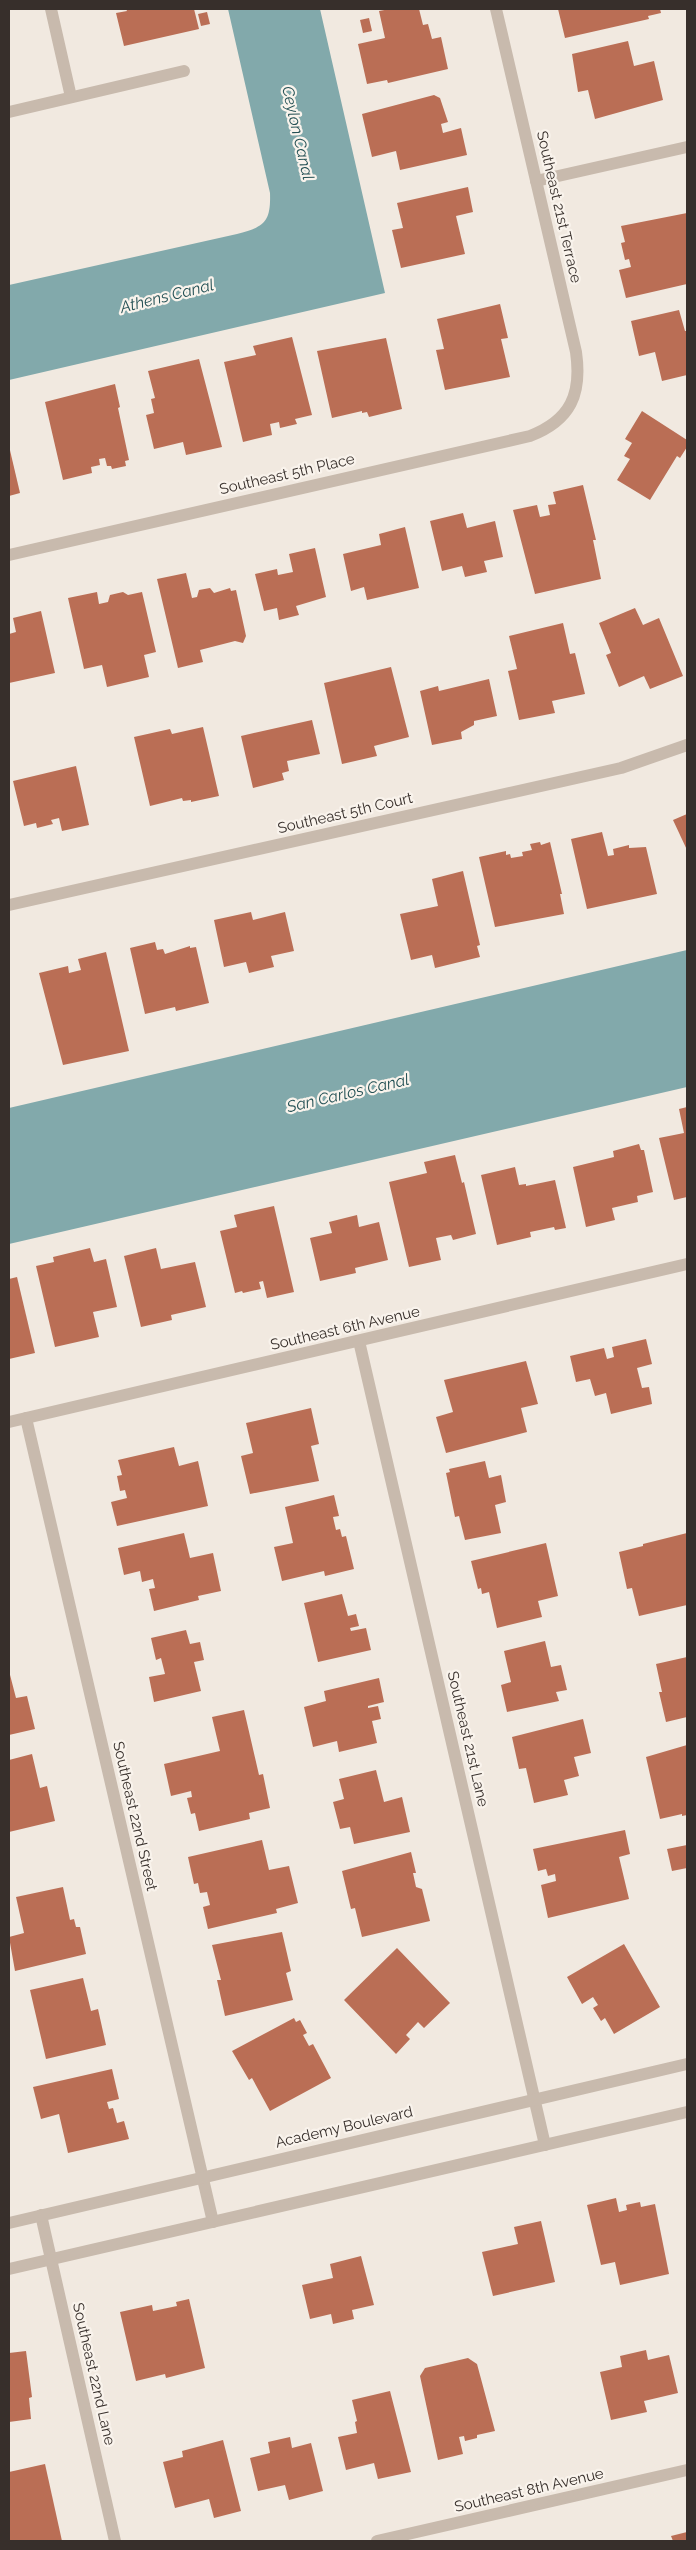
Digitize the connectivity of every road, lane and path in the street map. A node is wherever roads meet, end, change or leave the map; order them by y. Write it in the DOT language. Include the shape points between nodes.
graph roads {
  1 [pos="51,9"];
  2 [pos="496,9"];
  3 [pos="184,71"];
  4 [pos="71,97"];
  5 [pos="9,112"];
  6 [pos="687,148"];
  7 [pos="536,181"];
  8 [pos="566,412"];
  9 [pos="9,555"];
  10 [pos="687,745"];
  11 [pos="9,905"];
  12 [pos="687,1264"];
  13 [pos="359,1341"];
  14 [pos="26,1418"];
  15 [pos="9,1422"];
  16 [pos="687,2064"];
  17 [pos="535,2100"];
  18 [pos="687,2112"];
  19 [pos="546,2145"];
  20 [pos="202,2177"];
  21 [pos="41,2215"];
  22 [pos="9,2222"];
  23 [pos="213,2222"];
  24 [pos="51,2259"];
  25 [pos="9,2269"];
  26 [pos="687,2470"];
  27 [pos="115,2541"];
  28 [pos="377,2541"];
  1 -- 4 [label="street"];
  2 -- 7 [label="street, Southeast 21st Terrace"];
  3 -- 4 [label="street"];
  4 -- 5 [label="street"];
  6 -- 7 [label="street"];
  7 -- 8 [label="street, Southeast 21st Terrace" via="578,370 574,400"];
  8 -- 9 [label="street, Southeast 5th Place" via="556,424 530,436"];
  10 -- 11 [label="street, Southeast 5th Court" via="621,768"];
  12 -- 13 [label="street, Southeast 6th Avenue"];
  13 -- 14 [label="street, Southeast 6th Avenue"];
  13 -- 17 [label="street, Southeast 21st Lane"];
  14 -- 15 [label="street, Southeast 6th Avenue"];
  14 -- 20 [label="street, Southeast 22nd Street"];
  16 -- 17 [label="street, Academy Boulevard"];
  17 -- 19 [label="street, Southeast 21st Lane"];
  17 -- 20 [label="street, Academy Boulevard"];
  18 -- 19 [label="street"];
  19 -- 23 [label="street"];
  20 -- 21 [label="street, Academy Boulevard"];
  20 -- 23 [label="street, Southeast 22nd Street"];
  21 -- 22 [label="street, Academy Boulevard"];
  21 -- 24 [label="street, Southeast 22nd Lane"];
  23 -- 24 [label="street"];
  24 -- 25 [label="street"];
  24 -- 27 [label="street, Southeast 22nd Lane"];
  26 -- 28 [label="street, Southeast 8th Avenue"];
}
